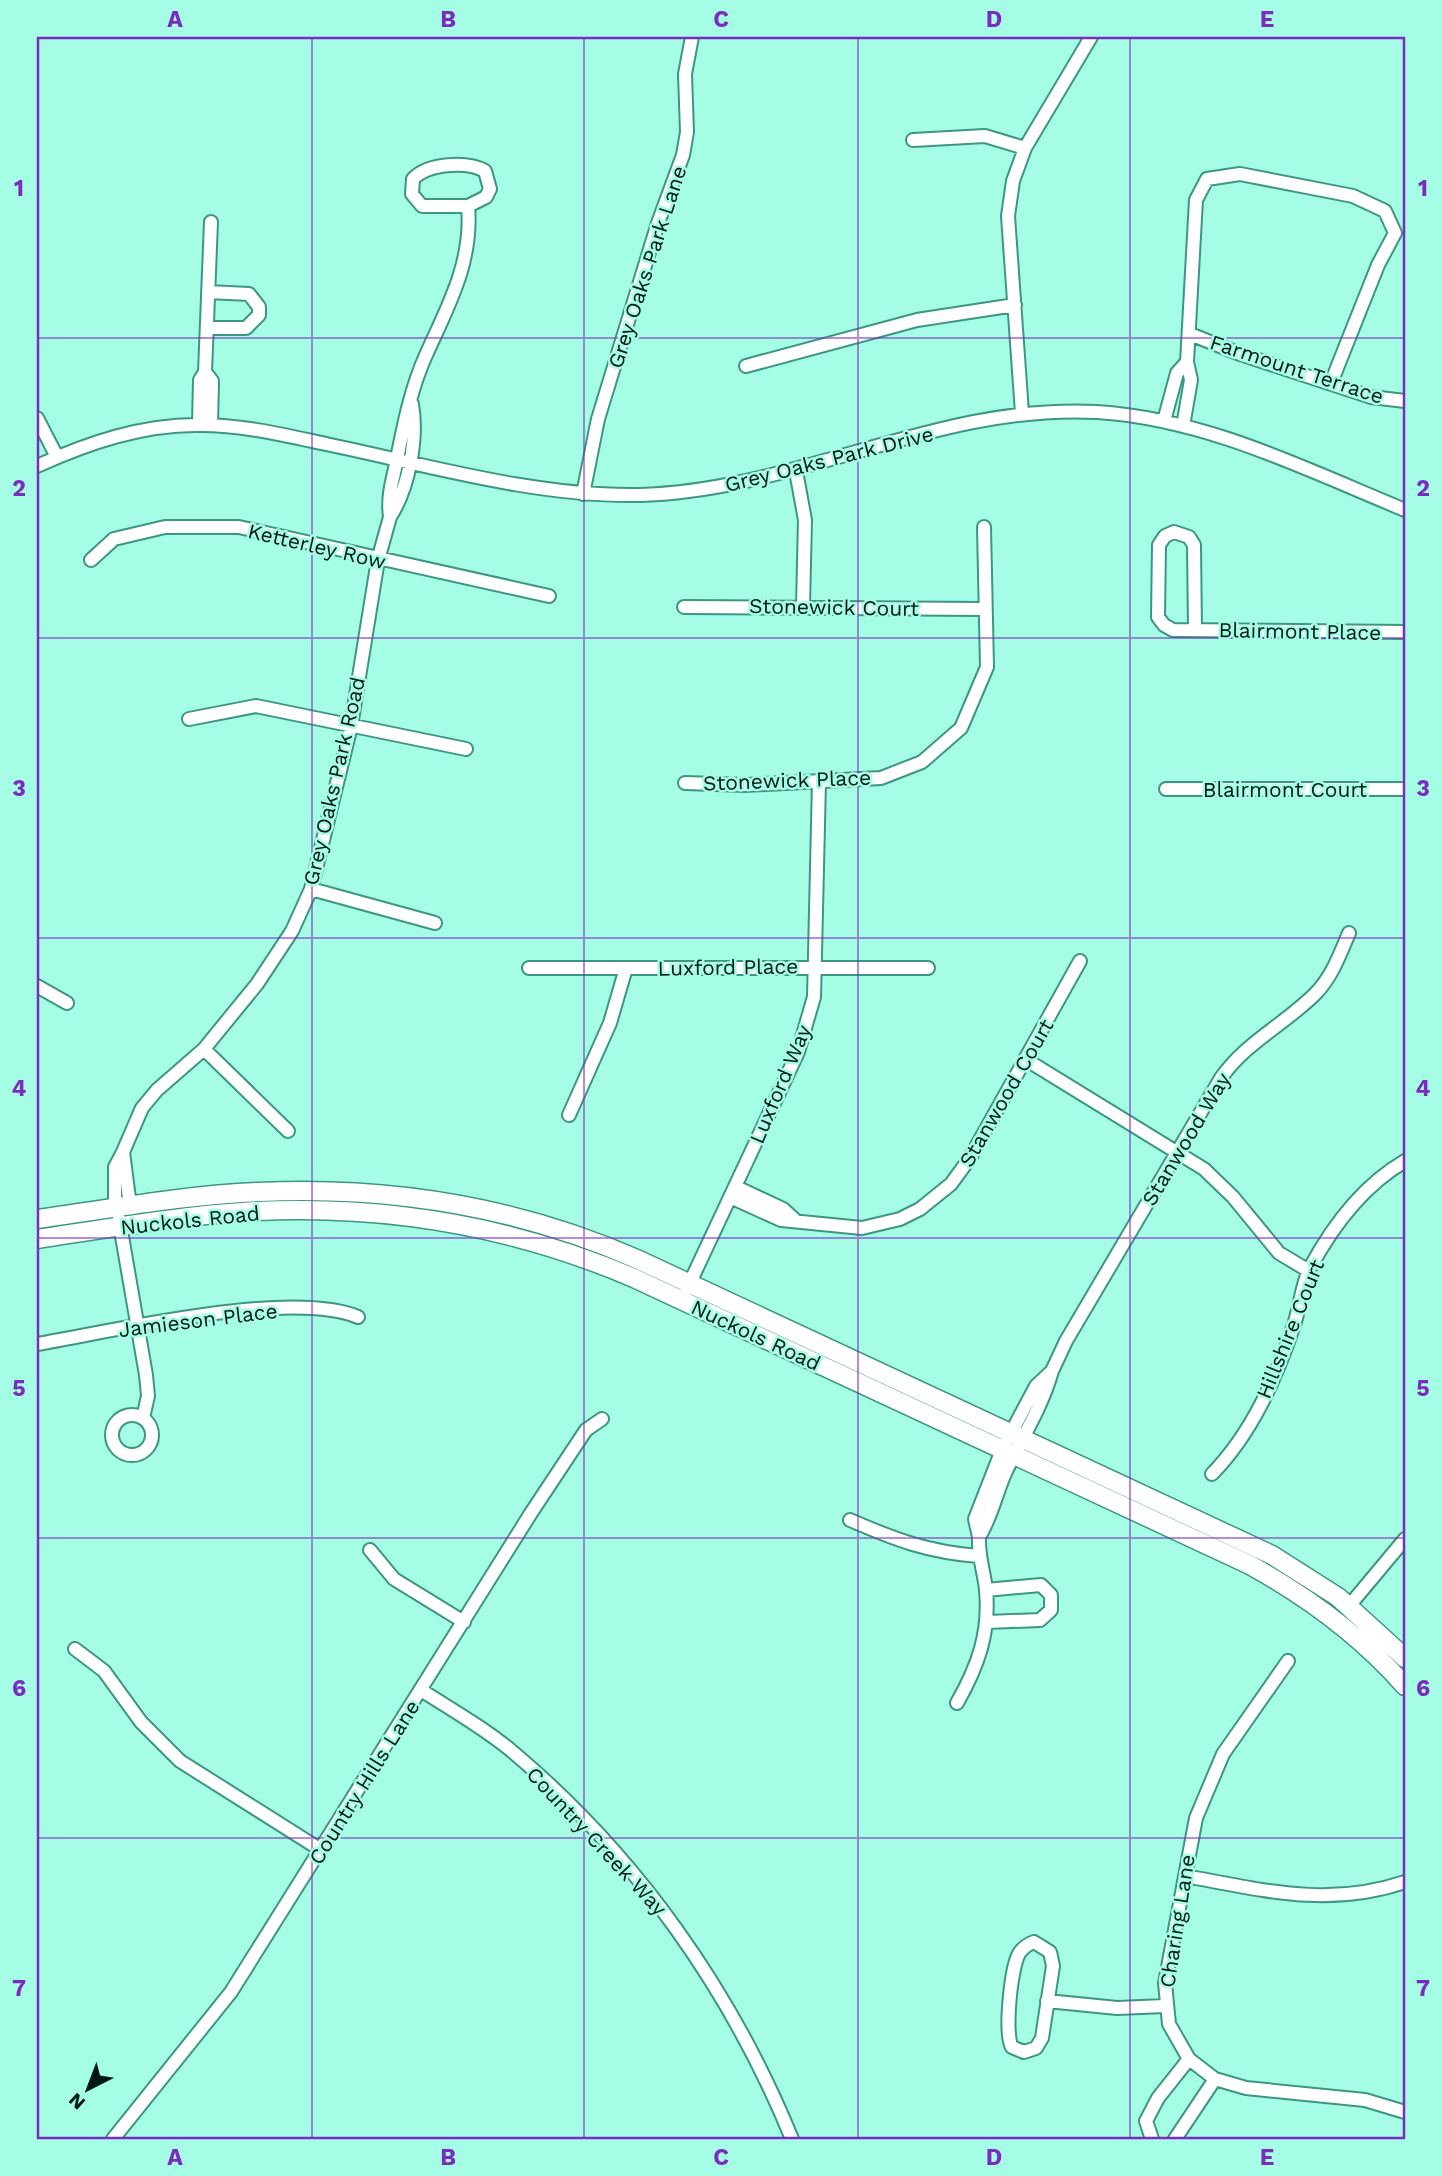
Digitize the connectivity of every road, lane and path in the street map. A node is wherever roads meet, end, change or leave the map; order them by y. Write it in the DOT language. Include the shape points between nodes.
graph roads {
  1 [pos="692,37"];
  2 [pos="1091,37"];
  3 [pos="913,140"];
  4 [pos="1025,148"];
  5 [pos="468,206"];
  6 [pos="211,222"];
  7 [pos="208,292"];
  8 [pos="1015,305"];
  9 [pos="206,328"];
  10 [pos="1190,334"];
  11 [pos="1188,362"];
  12 [pos="746,366"];
  13 [pos="1331,383"];
  14 [pos="1405,401"];
  15 [pos="1022,413"];
  16 [pos="37,418"];
  17 [pos="1164,421"];
  18 [pos="205,425"];
  19 [pos="1183,426"];
  20 [pos="57,457"];
  21 [pos="403,460"];
  22 [pos="37,466"];
  23 [pos="796,471"];
  24 [pos="583,494"];
  25 [pos="1405,510"];
  26 [pos="984,527"];
  27 [pos="91,560"];
  28 [pos="378,560"];
  29 [pos="549,596"];
  30 [pos="803,606"];
  31 [pos="684,607"];
  32 [pos="984,609"];
  33 [pos="1195,630"];
  34 [pos="1405,632"];
  35 [pos="189,719"];
  36 [pos="351,726"];
  37 [pos="466,750"];
  38 [pos="819,781"];
  39 [pos="685,783"];
  40 [pos="1166,789"];
  41 [pos="1405,789"];
  42 [pos="311,889"];
  43 [pos="435,923"];
  44 [pos="1349,933"];
  45 [pos="1080,961"];
  46 [pos="816,966"];
  47 [pos="529,968"];
  48 [pos="626,968"];
  49 [pos="928,968"];
  50 [pos="37,986"];
  51 [pos="67,1003"];
  52 [pos="205,1049"];
  53 [pos="1025,1059"];
  54 [pos="569,1115"];
  55 [pos="288,1131"];
  56 [pos="1177,1153"];
  57 [pos="1405,1161"];
  58 [pos="733,1192"];
  59 [pos="121,1208"];
  60 [pos="37,1219"];
  61 [pos="120,1227"];
  62 [pos="37,1239"];
  63 [pos="1309,1271"];
  64 [pos="690,1283"];
  65 [pos="682,1301"];
  66 [pos="358,1317"];
  67 [pos="136,1326"];
  68 [pos="37,1343"];
  69 [pos="143,1418"];
  70 [pos="602,1419"];
  71 [pos="1018,1435"];
  72 [pos="1008,1453"];
  73 [pos="1212,1474"];
  74 [pos="850,1520"];
  75 [pos="1405,1539"];
  76 [pos="370,1550"];
  77 [pos="978,1556"];
  78 [pos="986,1590"];
  79 [pos="1349,1606"];
  80 [pos="464,1622"];
  81 [pos="987,1622"];
  82 [pos="75,1649"];
  83 [pos="1405,1658"];
  84 [pos="1289,1661"];
  85 [pos="1405,1686"];
  86 [pos="421,1689"];
  87 [pos="957,1703"];
  88 [pos="321,1850"];
  89 [pos="1185,1876"];
  90 [pos="1405,1882"];
  91 [pos="1047,2001"];
  92 [pos="1165,2006"];
  93 [pos="1189,2059"];
  94 [pos="1215,2079"];
  95 [pos="1405,2112"];
  96 [pos="113,2139"];
  97 [pos="792,2139"];
  98 [pos="1152,2139"];
  99 [pos="1175,2139"];
  1 -- 24 [label="street, Grey Oaks Park Lane" via="685,74 683,155 598,419"];
  2 -- 4 [label="street"];
  3 -- 4 [label="street" via="985,136"];
  4 -- 8 [label="street" via="1013,181 1008,216"];
  5 -- 5 [label="street" via="486,197 490,189 490,180 478,167 427,168 412,179 412,194 422,206"];
  5 -- 21 [label="street, Grey Oaks Park Road" via="467,248 460,277 419,374 412,404 414,421"];
  6 -- 7 [label="street"];
  7 -- 9 [label="street"];
  7 -- 9 [label="street" via="249,293 259,315 246,328"];
  8 -- 12 [label="street" via="917,320"];
  8 -- 15 [label="street"];
  9 -- 18 [label="street" via="205,372 212,381"];
  10 -- 11 [label="street"];
  10 -- 13 [label="street, Farmount Terrace"];
  10 -- 13 [label="street" via="1196,200 1206,179 1240,174 1353,196 1385,211 1395,233"];
  11 -- 17 [label="street" via="1177,373"];
  11 -- 19 [label="street" via="1191,380"];
  13 -- 14 [label="street, Farmount Terrace" via="1371,397"];
  15 -- 17 [label="street, Grey Oaks Park Drive" via="1096,412"];
  15 -- 23 [label="street, Grey Oaks Park Drive" via="972,421"];
  16 -- 20 [label="street"];
  17 -- 19 [label="street, Grey Oaks Park Drive"];
  18 -- 20 [label="street, Grey Oaks Park Drive" via="159,427 112,437"];
  18 -- 21 [label="street, Grey Oaks Park Drive" via="256,429"];
  19 -- 25 [label="street, Grey Oaks Park Drive" via="1233,439"];
  20 -- 22 [label="street, Grey Oaks Park Drive"];
  21 -- 24 [label="street, Grey Oaks Park Drive"];
  21 -- 28 [label="street, Grey Oaks Park Road" via="398,504"];
  23 -- 24 [label="street, Grey Oaks Park Drive" via="692,491"];
  23 -- 30 [label="street" via="805,520"];
  26 -- 32 [label="street, Stonewick Place"];
  27 -- 28 [label="street, Ketterley Row" via="114,539 177,527 239,527"];
  28 -- 29 [label="street, Ketterley Row"];
  28 -- 36 [label="street, Grey Oaks Park Road"];
  30 -- 31 [label="street, Stonewick Court"];
  30 -- 32 [label="street, Stonewick Court"];
  32 -- 38 [label="street, Stonewick Place" via="987,667 961,728 922,762 881,778"];
  33 -- 33 [label="street, Blairmont Place" via="1194,545 1189,537 1174,532 1159,545 1158,617 1173,630"];
  33 -- 34 [label="street, Blairmont Place"];
  35 -- 36 [label="street" via="256,706"];
  36 -- 37 [label="street"];
  36 -- 42 [label="street, Grey Oaks Park Road"];
  38 -- 39 [label="street, Stonewick Place"];
  38 -- 46 [label="street, Luxford Way"];
  40 -- 41 [label="street, Blairmont Court"];
  42 -- 43 [label="street"];
  42 -- 52 [label="street, Grey Oaks Park Road" via="292,931 257,984"];
  44 -- 56 [label="street, Stanwood Way" via="1334,969 1314,995 1230,1065"];
  45 -- 53 [label="street, Stanwood Court"];
  46 -- 48 [label="street, Luxford Place"];
  46 -- 49 [label="street, Luxford Place"];
  46 -- 58 [label="street, Luxford Way" via="814,997 799,1052"];
  47 -- 48 [label="street, Luxford Place"];
  48 -- 54 [label="street" via="610,1023"];
  50 -- 51 [label="street"];
  52 -- 55 [label="street"];
  52 -- 59 [label="street, Grey Oaks Park Road" via="142,1108 123,1152"];
  53 -- 56 [label="street"];
  53 -- 58 [label="street, Stanwood Court" via="963,1169 943,1191 900,1219 862,1228 824,1227"];
  56 -- 63 [label="street" via="1218,1180 1279,1253"];
  56 -- 71 [label="street, Stanwood Way" via="1066,1341 1046,1391"];
  57 -- 63 [label="street, Hillshire Court" via="1350,1209"];
  58 -- 64 [label="street, Luxford Way" via="727,1221"];
  59 -- 60 [label="main road, Nuckols Road"];
  59 -- 61 [label="street, Grey Oaks Park Road"];
  59 -- 64 [label="main road, Nuckols Road" via="291,1191 428,1199 570,1232"];
  61 -- 62 [label="main road, Nuckols Road"];
  61 -- 65 [label="main road, Nuckols Road" via="256,1212 337,1211 413,1217 482,1227 535,1242 607,1267"];
  61 -- 67 [label="street, Grey Oaks Park Road"];
  63 -- 73 [label="street, Hillshire Court" via="1275,1376 1244,1434"];
  64 -- 65 [label="street, Luxford Way"];
  64 -- 71 [label="main road, Nuckols Road"];
  65 -- 72 [label="main road, Nuckols Road"];
  66 -- 67 [label="street, Jamieson Place" via="336,1310 270,1309"];
  67 -- 68 [label="street, Jamieson Place"];
  67 -- 69 [label="street, Grey Oaks Park Road" via="148,1396"];
  70 -- 80 [label="street, Country Hills Lane" via="575,1446"];
  71 -- 72 [label="street, Stanwood Way"];
  71 -- 79 [label="main road, Nuckols Road" via="1272,1555"];
  72 -- 77 [label="street, Stanwood Way" via="975,1519"];
  72 -- 85 [label="main road, Nuckols Road" via="1275,1579 1348,1630"];
  74 -- 77 [label="street" via="928,1551"];
  75 -- 79 [label="street"];
  76 -- 80 [label="street" via="394,1579"];
  77 -- 78 [label="street, Stanwood Way"];
  78 -- 81 [label="street, Stanwood Way"];
  78 -- 81 [label="street" via="1041,1585 1051,1595 1051,1610 1040,1620"];
  79 -- 83 [label="main road, Nuckols Road"];
  80 -- 86 [label="street, Country Hills Lane"];
  81 -- 87 [label="street, Stanwood Way" via="978,1663"];
  82 -- 88 [label="street" via="104,1671 141,1722 180,1761"];
  84 -- 89 [label="street, Charing Lane" via="1215,1769 1196,1818"];
  86 -- 88 [label="street, Country Hills Lane"];
  86 -- 97 [label="street, Country Creek Way" via="541,1777 656,1901 731,2011"];
  88 -- 96 [label="street, Country Hills Lane" via="231,1992"];
  89 -- 90 [label="street" via="1321,1897 1368,1893"];
  89 -- 92 [label="street, Charing Lane"];
  91 -- 91 [label="street" via="1052,1959 1045,1947 1034,1942 1016,1959 1007,2030 1018,2051 1030,2051 1040,2043"];
  91 -- 92 [label="street" via="1117,2008"];
  92 -- 93 [label="street, Charing Lane" via="1174,2035"];
  93 -- 94 [label="street, Charing Lane"];
  93 -- 98 [label="street" via="1146,2121"];
  94 -- 95 [label="street, Charing Lane" via="1247,2088 1364,2100"];
  94 -- 99 [label="street"];
}
